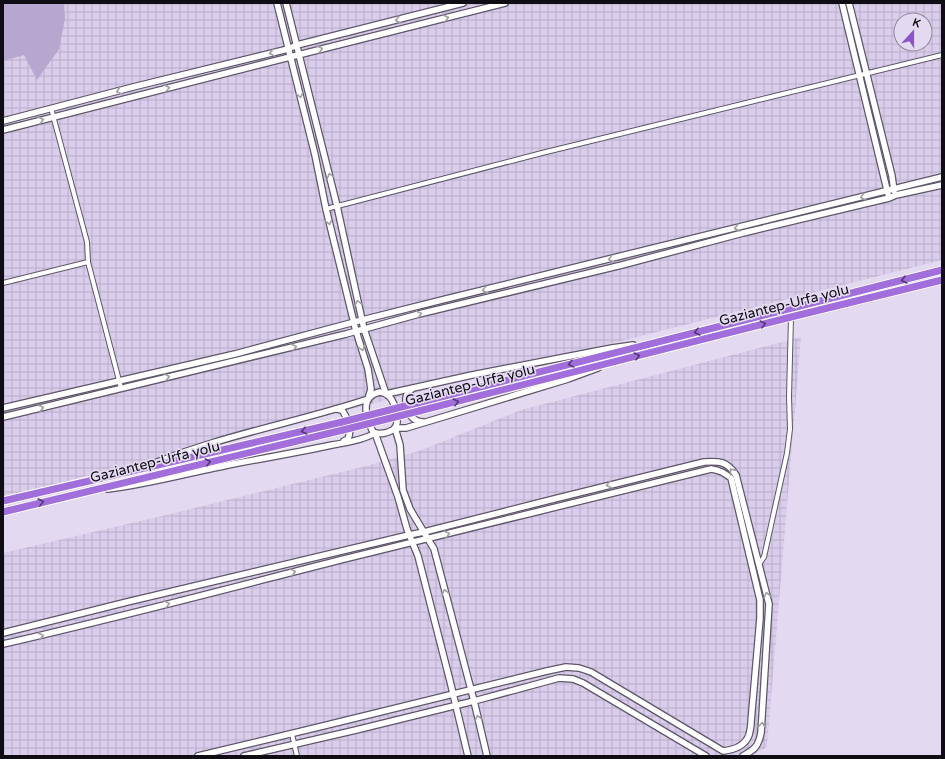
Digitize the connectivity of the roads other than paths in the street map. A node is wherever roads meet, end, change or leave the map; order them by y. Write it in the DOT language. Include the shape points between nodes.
graph roads {
  1 [pos="276,3"];
  2 [pos="286,3"];
  3 [pos="463,3"];
  4 [pos="506,3"];
  5 [pos="842,3"];
  6 [pos="849,3"];
  7 [pos="488,5"];
  8 [pos="297,45"];
  9 [pos="288,49"];
  10 [pos="299,54"];
  11 [pos="942,55"];
  12 [pos="290,57"];
  13 [pos="866,74"];
  14 [pos="860,75"];
  15 [pos="51,108"];
  16 [pos="54,117"];
  17 [pos="3,121"];
  18 [pos="3,130"];
  19 [pos="942,177"];
  20 [pos="942,185"];
  21 [pos="891,190"];
  22 [pos="896,195"];
  23 [pos="889,198"];
  24 [pos="337,206"];
  25 [pos="326,209"];
  26 [pos="88,262"];
  27 [pos="942,270"];
  28 [pos="942,280"];
  29 [pos="3,283"];
  30 [pos="791,317"];
  31 [pos="362,320"];
  32 [pos="355,323"];
  33 [pos="364,329"];
  34 [pos="356,331"];
  35 [pos="654,343"];
  36 [pos="610,363"];
  37 [pos="119,382"];
  38 [pos="414,387"];
  39 [pos="121,388"];
  40 [pos="386,394"];
  41 [pos="368,399"];
  42 [pos="3,408"];
  43 [pos="336,409"];
  44 [pos="3,417"];
  45 [pos="425,422"];
  46 [pos="342,426"];
  47 [pos="395,428"];
  48 [pos="375,433"];
  49 [pos="338,444"];
  50 [pos="133,471"];
  51 [pos="77,494"];
  52 [pos="3,501"];
  53 [pos="3,512"];
  54 [pos="424,532"];
  55 [pos="409,535"];
  56 [pos="428,539"];
  57 [pos="412,542"];
  58 [pos="759,564"];
  59 [pos="3,633"];
  60 [pos="3,644"];
  61 [pos="471,689"];
  62 [pos="453,694"];
  63 [pos="474,701"];
  64 [pos="456,705"];
  65 [pos="292,734"];
  66 [pos="294,744"];
  67 [pos="727,753"];
  68 [pos="198,756"];
  69 [pos="244,756"];
  70 [pos="297,756"];
  71 [pos="468,756"];
  72 [pos="487,756"];
  73 [pos="706,756"];
  74 [pos="743,756"];
  1 -- 9 [label="street"];
  2 -- 8 [label="street"];
  3 -- 8 [label="street, one-way"];
  4 -- 7 [label="street"];
  5 -- 14 [label="street"];
  6 -- 13 [label="street"];
  10 -- 7 [label="street, one-way"];
  8 -- 9 [label="street"];
  8 -- 10 [label="street"];
  9 -- 12 [label="street"];
  9 -- 15 [label="street, one-way"];
  10 -- 12 [label="street"];
  24 -- 10 [label="street, one-way"];
  11 -- 13 [label="street"];
  16 -- 12 [label="street, one-way"];
  12 -- 25 [label="street, one-way"];
  13 -- 14 [label="street"];
  13 -- 21 [label="street" via="892,176"];
  14 -- 21 [label="street"];
  14 -- 24 [label="street"];
  15 -- 16 [label="street"];
  15 -- 17 [label="street"];
  18 -- 16 [label="street, one-way"];
  16 -- 26 [label="street" via="87,242"];
  19 -- 21 [label="street"];
  20 -- 22 [label="street"];
  21 -- 22 [label="street"];
  21 -- 23 [label="street"];
  21 -- 31 [label="street, one-way"];
  22 -- 23 [label="street"];
  33 -- 23 [label="street, one-way"];
  24 -- 25 [label="street"];
  31 -- 24 [label="street, one-way"];
  25 -- 32 [label="street, one-way"];
  26 -- 29 [label="street"];
  26 -- 37 [label="street"];
  27 -- 35 [label="highway, Gaziantep-Urfa yolu, one-way"];
  28 -- 30 [label="highway, Gaziantep-Urfa yolu"];
  36 -- 30 [label="highway, Gaziantep-Urfa yolu, one-way"];
  30 -- 58 [label="street" via="788,397 790,429 787,453 764,557"];
  31 -- 32 [label="street"];
  31 -- 33 [label="street"];
  32 -- 34 [label="street"];
  32 -- 37 [label="street"];
  33 -- 34 [label="street"];
  33 -- 40 [label="street"];
  39 -- 34 [label="street, one-way"];
  34 -- 41 [label="street, one-way" via="368,370 371,389"];
  35 -- 38 [label="street" via="612,348"];
  35 -- 46 [label="highway, Gaziantep-Urfa yolu, one-way, bridge" via="417,403"];
  36 -- 45 [label="street" via="579,375"];
  46 -- 36 [label="highway, Gaziantep-Urfa yolu, one-way, bridge" via="418,411"];
  37 -- 39 [label="street"];
  37 -- 42 [label="street"];
  38 -- 40 [label="street"];
  38 -- 45 [label="street" via="406,396 407,408 414,419"];
  44 -- 39 [label="street, one-way"];
  40 -- 41 [label="street" via="375,393"];
  40 -- 47 [label="street" via="393,402 396,412"];
  41 -- 43 [label="street"];
  41 -- 48 [label="street" via="367,418"];
  43 -- 49 [label="street" via="342,410 350,426 348,439"];
  43 -- 50 [label="street" via="182,452"];
  45 -- 47 [label="street" via="406,428"];
  46 -- 50 [label="highway, Gaziantep-Urfa yolu, one-way"];
  51 -- 46 [label="highway, Gaziantep-Urfa yolu, one-way"];
  47 -- 48 [label="street" via="383,434"];
  47 -- 54 [label="street" via="400,445 403,490 410,509"];
  48 -- 49 [label="street"];
  48 -- 55 [label="street"];
  49 -- 51 [label="street" via="125,487"];
  50 -- 52 [label="highway, Gaziantep-Urfa yolu"];
  53 -- 51 [label="highway, Gaziantep-Urfa yolu, one-way"];
  54 -- 55 [label="street"];
  54 -- 56 [label="street"];
  58 -- 54 [label="street, one-way" via="736,475 732,469 720,462 704,462"];
  55 -- 57 [label="street"];
  55 -- 59 [label="street"];
  56 -- 57 [label="street"];
  61 -- 56 [label="street, one-way" via="434,549"];
  56 -- 67 [label="street, one-way" via="711,469 723,472 731,478 760,600 752,722 745,741"];
  60 -- 57 [label="street, one-way"];
  57 -- 62 [label="street" via="427,588"];
  74 -- 58 [label="street, one-way" via="758,744 761,733 769,604"];
  61 -- 62 [label="street"];
  61 -- 63 [label="street"];
  61 -- 67 [label="street" via="566,667 579,668 591,672"];
  62 -- 64 [label="street"];
  62 -- 65 [label="street"];
  63 -- 64 [label="street"];
  72 -- 63 [label="street, one-way"];
  63 -- 73 [label="street" via="559,678 573,679"];
  64 -- 66 [label="street"];
  64 -- 71 [label="street"];
  65 -- 66 [label="street"];
  65 -- 68 [label="street"];
  66 -- 69 [label="street"];
  66 -- 70 [label="street"];
}
